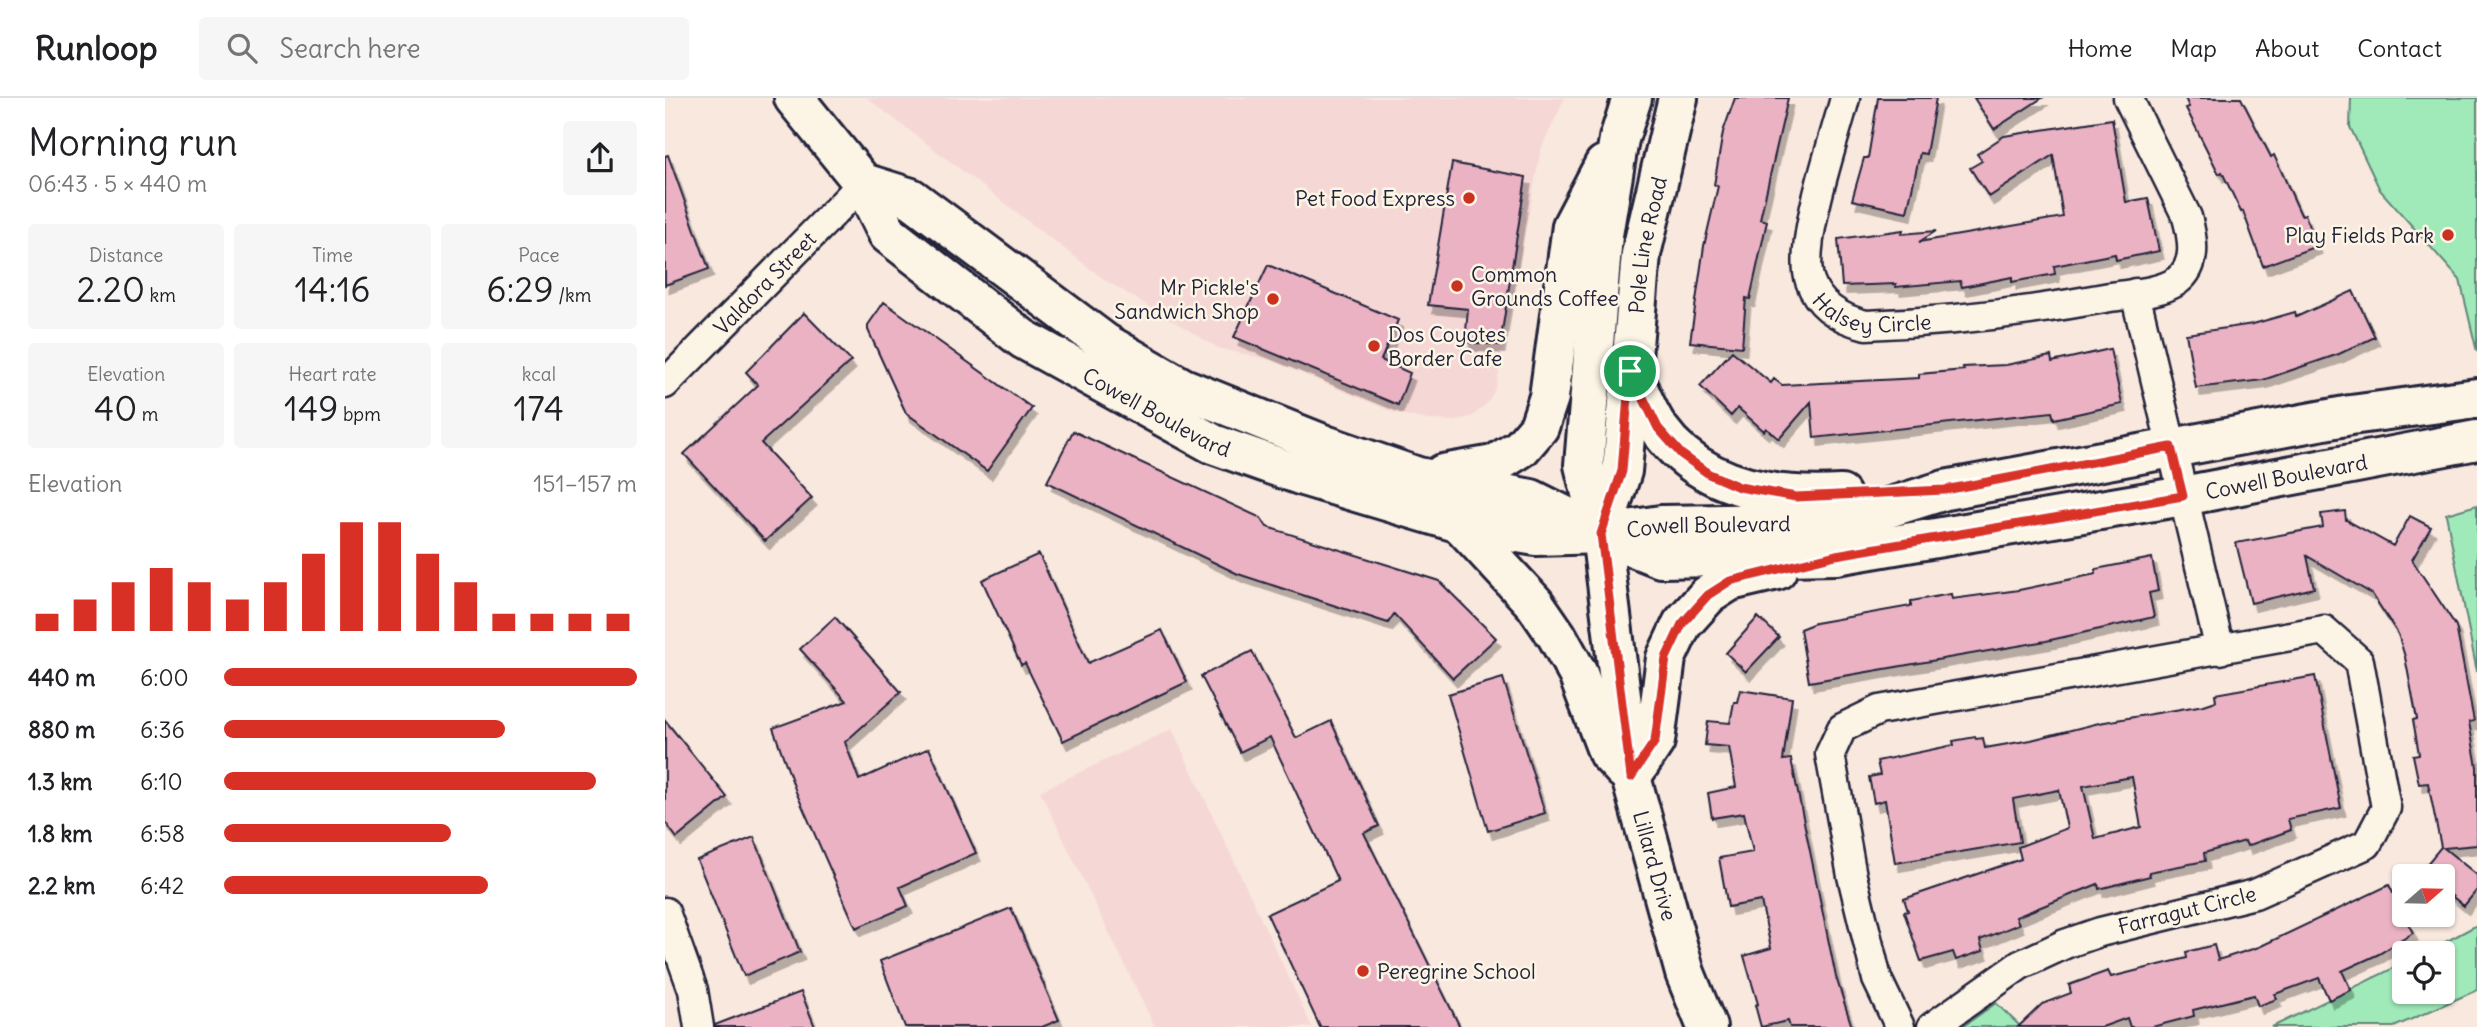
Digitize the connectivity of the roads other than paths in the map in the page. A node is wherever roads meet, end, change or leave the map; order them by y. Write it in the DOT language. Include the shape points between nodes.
graph roads {
  1 [pos="794,98"];
  2 [pos="1632,98"];
  3 [pos="1678,98"];
  4 [pos="1845,98"];
  5 [pos="2129,98"];
  6 [pos="1619,139"];
  7 [pos="863,183"];
  8 [pos="2135,293"];
  9 [pos="1630,371"];
  10 [pos="665,384"];
  11 [pos="2477,398"];
  12 [pos="2477,440"];
  13 [pos="2171,447"];
  14 [pos="1418,477"];
  15 [pos="1945,490"];
  16 [pos="2183,496"];
  17 [pos="1460,523"];
  18 [pos="1601,534"];
  19 [pos="1836,555"];
  20 [pos="2220,650"];
  21 [pos="1631,777"];
  22 [pos="665,912"];
  23 [pos="699,1027"];
  24 [pos="1707,1027"];
  25 [pos="1900,1027"];
  26 [pos="1932,1027"];
  1 -- 7 [label="main road, Cowell Boulevard"];
  2 -- 6 [label="main road, Pole Line Road"];
  3 -- 9 [label="main road, Pole Line Road" via="1641,254"];
  4 -- 8 [label="street, Halsey Circle" via="1809,251 1809,279 1818,299 1831,311 1866,325 1916,323 2014,314"];
  5 -- 8 [label="street, Halsey Circle" via="2193,237 2192,260 2176,281"];
  6 -- 14 [label="main road" via="1571,226 1549,397 1539,427 1521,448 1494,465"];
  6 -- 18 [label="main road, Pole Line Road" via="1603,235 1584,465"];
  7 -- 10 [label="street, Valdora Street"];
  7 -- 14 [label="main road, Cowell Boulevard" via="911,198 1105,343 1184,388"];
  7 -- 17 [label="main road, Cowell Boulevard" via="888,234 1023,339 1213,444"];
  8 -- 13 [label="street"];
  9 -- 15 [label="main road" via="1658,428 1681,454 1709,474 1739,487 1796,497"];
  9 -- 18 [label="main road, Pole Line Road" via="1622,471"];
  11 -- 13 [label="main road, Cowell Boulevard"];
  12 -- 16 [label="main road, Cowell Boulevard"];
  13 -- 15 [label="main road, Cowell Boulevard"];
  13 -- 16 [label="street"];
  14 -- 18 [label="main road, Cowell Boulevard" via="1531,499"];
  15 -- 18 [label="main road, Cowell Boulevard" via="1862,516 1794,523 1661,525"];
  16 -- 19 [label="main road, Cowell Boulevard"];
  16 -- 20 [label="street"];
  17 -- 18 [label="main road, Cowell Boulevard" via="1535,536"];
  17 -- 21 [label="main road" via="1535,604 1557,636 1578,674 1608,754"];
  18 -- 19 [label="main road, Cowell Boulevard" via="1661,558"];
  18 -- 21 [label="main road, Lillard Drive"];
  19 -- 21 [label="main road" via="1730,581 1690,614 1666,658 1655,741"];
  20 -- 25 [label="street, Farragut Circle" via="1879,710 1842,728 1830,754 1852,876 1877,979"];
  20 -- 26 [label="street, Farragut Circle" via="2323,630 2359,661 2386,808 2367,844 2255,894 2065,944 2020,965"];
  21 -- 24 [label="main road, Lillard Drive" via="1685,973"];
  22 -- 23 [label="street" via="693,990"];
}
